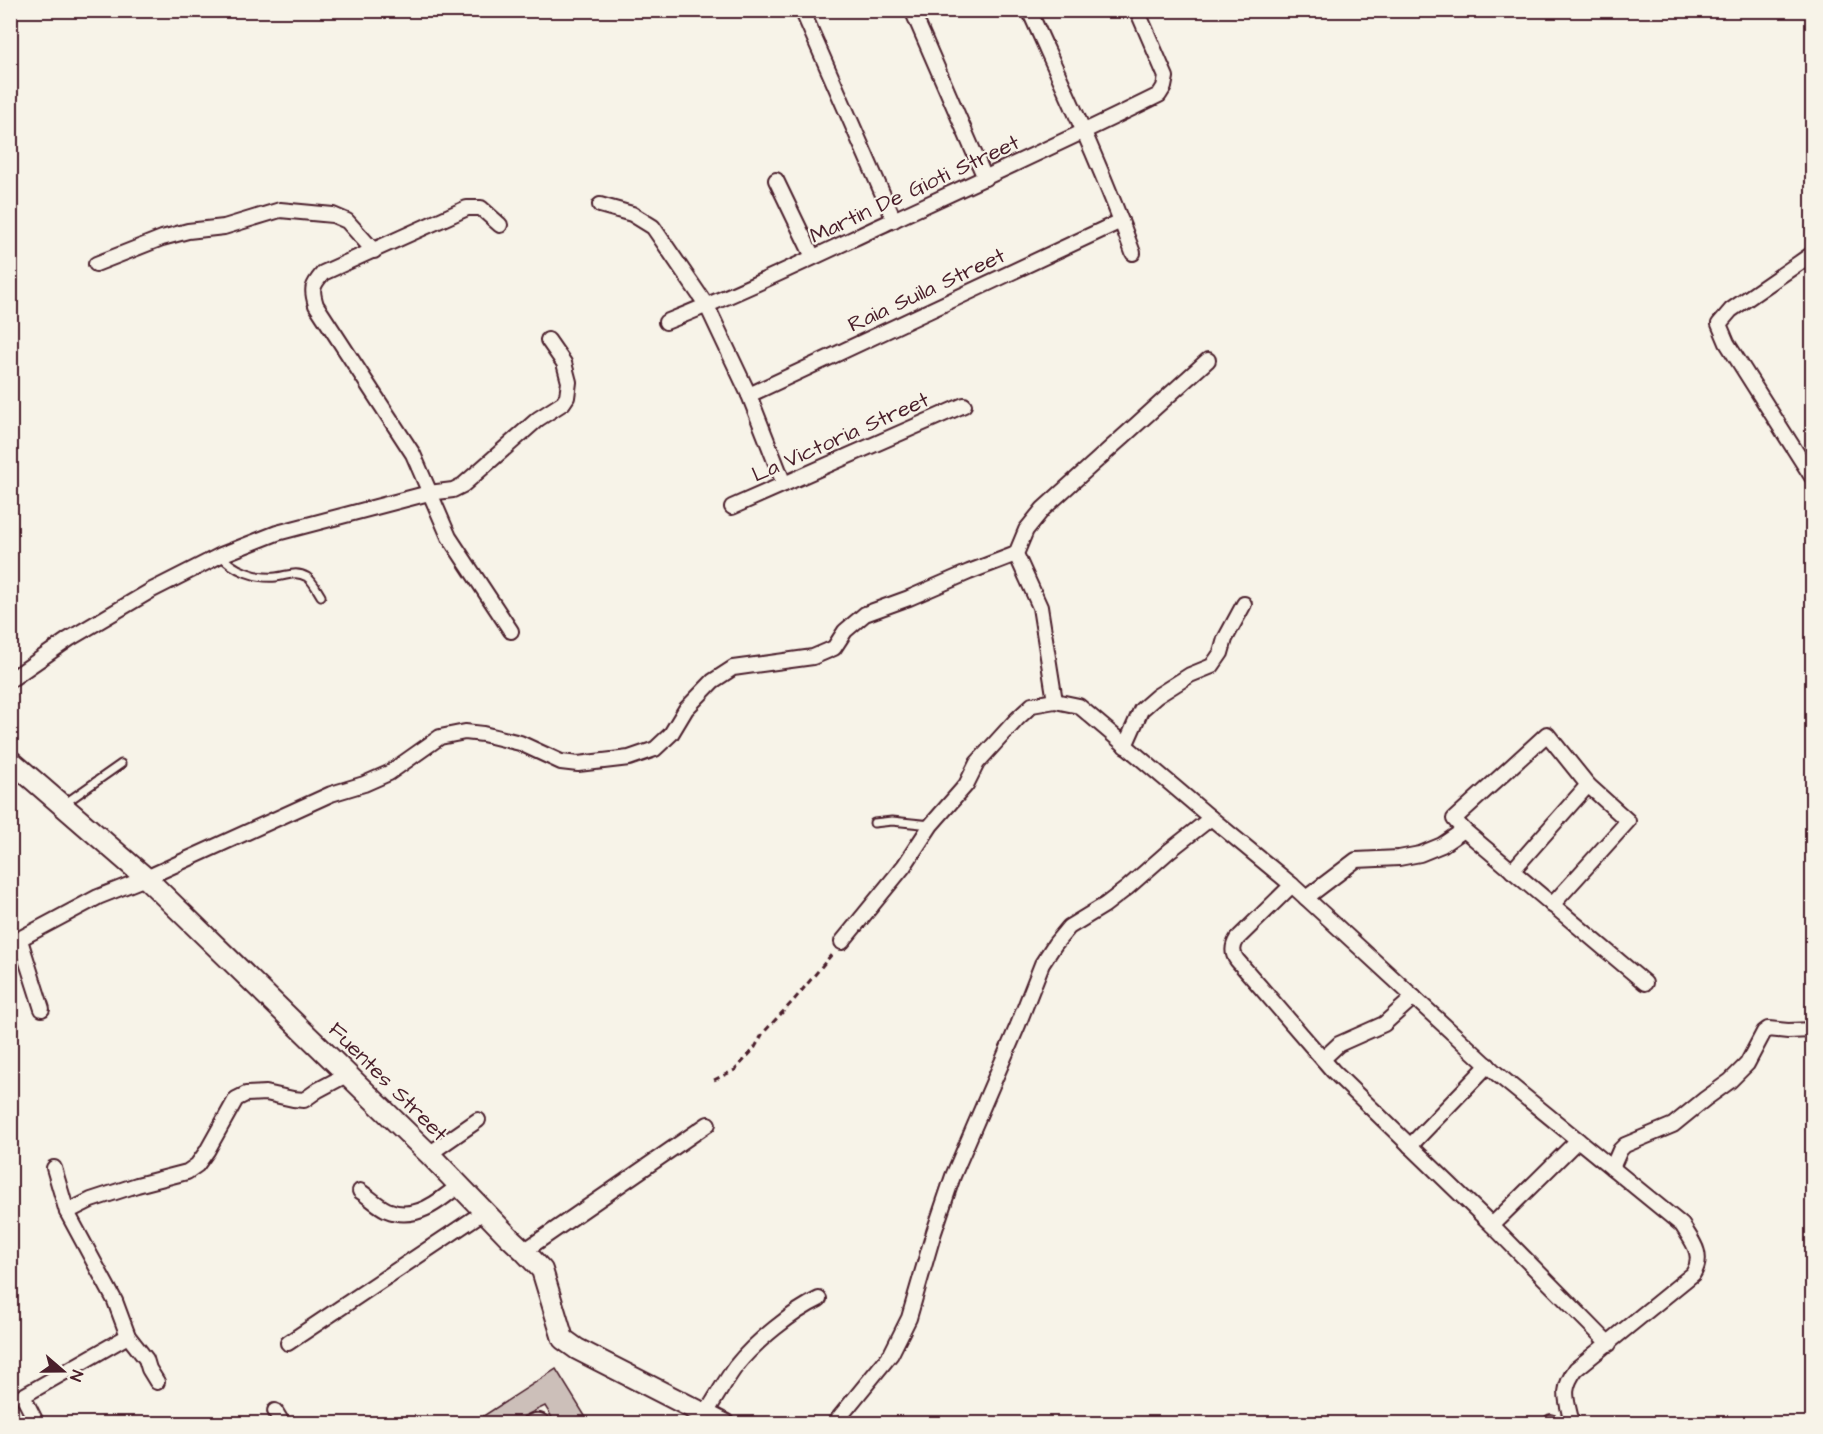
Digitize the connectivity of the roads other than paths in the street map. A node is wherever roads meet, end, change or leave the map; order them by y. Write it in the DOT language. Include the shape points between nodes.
graph roads {
  1 [pos="802,10"];
  2 [pos="912,10"];
  3 [pos="1029,10"];
  4 [pos="1137,10"];
  5 [pos="1084,132"];
  6 [pos="985,178"];
  7 [pos="776,180"];
  8 [pos="600,205"];
  9 [pos="894,220"];
  10 [pos="1121,221"];
  11 [pos="500,225"];
  12 [pos="374,251"];
  13 [pos="1133,253"];
  14 [pos="1812,254"];
  15 [pos="813,257"];
  16 [pos="96,264"];
  17 [pos="707,306"];
  18 [pos="666,322"];
  19 [pos="548,340"];
  20 [pos="1208,360"];
  21 [pos="749,395"];
  22 [pos="964,405"];
  23 [pos="1812,477"];
  24 [pos="784,484"];
  25 [pos="429,493"];
  26 [pos="732,507"];
  27 [pos="1016,554"];
  28 [pos="221,555"];
  29 [pos="321,596"];
  30 [pos="1244,604"];
  31 [pos="512,631"];
  32 [pos="10,680"];
  33 [pos="1055,701"];
  34 [pos="1125,746"];
  35 [pos="10,760"];
  36 [pos="122,764"];
  37 [pos="1588,785"];
  38 [pos="63,805"];
  39 [pos="1211,818"];
  40 [pos="874,823"];
  41 [pos="931,825"];
  42 [pos="1464,831"];
  43 [pos="1512,871"];
  44 [pos="146,878"];
  45 [pos="1292,885"];
  46 [pos="1306,898"];
  47 [pos="1552,905"];
  48 [pos="15,942"];
  49 [pos="842,942"];
  50 [pos="1645,983"];
  51 [pos="1414,997"];
  52 [pos="42,1009"];
  53 [pos="1812,1030"];
  54 [pos="1323,1059"];
  55 [pos="1488,1065"];
  56 [pos="348,1074"];
  57 [pos="478,1120"];
  58 [pos="708,1124"];
  59 [pos="1578,1140"];
  60 [pos="1410,1146"];
  61 [pos="429,1154"];
  62 [pos="54,1168"];
  63 [pos="1612,1168"];
  64 [pos="459,1185"];
  65 [pos="360,1191"];
  66 [pos="485,1211"];
  67 [pos="67,1212"];
  68 [pos="1492,1224"];
  69 [pos="524,1251"];
  70 [pos="819,1299"];
  71 [pos="128,1336"];
  72 [pos="288,1343"];
  73 [pos="1609,1344"];
  74 [pos="157,1382"];
  75 [pos="275,1411"];
  76 [pos="706,1413"];
  77 [pos="38,1424"];
  78 [pos="283,1424"];
  79 [pos="529,1424"];
  80 [pos="544,1424"];
  81 [pos="724,1424"];
  82 [pos="834,1424"];
  83 [pos="1572,1424"];
  1 -- 9 [label="street"];
  2 -- 6 [label="street"];
  3 -- 5 [label="street"];
  4 -- 5 [label="street, Martin De Gioti Street" via="1166,77 1164,87 1159,95"];
  5 -- 6 [label="street, Martin De Gioti Street"];
  5 -- 10 [label="street"];
  6 -- 9 [label="street, Martin De Gioti Street"];
  7 -- 15 [label="street"];
  8 -- 17 [label="street" via="632,213 652,227"];
  9 -- 15 [label="street, Martin De Gioti Street"];
  10 -- 13 [label="street"];
  10 -- 21 [label="street, Raia Suila Street"];
  11 -- 12 [label="street" via="481,208 467,208"];
  12 -- 16 [label="street" via="347,221 333,215 280,210 224,227 162,238"];
  12 -- 25 [label="street" via="323,273 313,284 312,294 413,454"];
  14 -- 23 [label="street" via="1731,310 1719,324 1727,343"];
  15 -- 17 [label="street, Martin De Gioti Street"];
  17 -- 18 [label="street, Martin De Gioti Street"];
  17 -- 21 [label="street"];
  19 -- 25 [label="street" via="564,363 569,382 563,403 538,419 463,485"];
  20 -- 27 [label="street" via="1043,509 1026,530"];
  21 -- 24 [label="street"];
  22 -- 24 [label="street, La Victoria Street"];
  24 -- 26 [label="street, La Victoria Street"];
  25 -- 28 [label="street" via="277,533"];
  25 -- 31 [label="street" via="449,537"];
  27 -- 33 [label="street" via="1040,607"];
  27 -- 44 [label="street" via="865,614 834,648 813,657 733,668 713,681 686,709 671,734 655,749 629,758 578,764 561,762 520,743 483,734 465,732 440,737 389,773 331,794"];
  28 -- 29 [label="lane" via="228,564 260,577 292,572 309,578"];
  28 -- 32 [label="street" via="115,611"];
  30 -- 34 [label="street" via="1212,666 1190,675 1141,710"];
  33 -- 34 [label="street" via="1079,706"];
  33 -- 41 [label="street" via="1032,705 1017,719 977,763 966,784"];
  34 -- 39 [label="street"];
  35 -- 38 [label="street, Fuentes Street"];
  36 -- 38 [label="lane"];
  37 -- 42 [label="street" via="1546,734 1454,819"];
  37 -- 43 [label="street"];
  37 -- 47 [label="street" via="1628,821"];
  38 -- 44 [label="street, Fuentes Street"];
  39 -- 45 [label="street"];
  39 -- 82 [label="street" via="1105,905 1069,927 1042,964 953,1176 909,1318 891,1354"];
  40 -- 41 [label="lane" via="892,820"];
  41 -- 49 [label="street" via="904,866"];
  42 -- 43 [label="street"];
  42 -- 46 [label="street" via="1420,854 1356,860"];
  43 -- 47 [label="street"];
  44 -- 48 [label="street" via="98,897"];
  44 -- 56 [label="street, Fuentes Street"];
  45 -- 46 [label="street"];
  45 -- 54 [label="street" via="1237,939 1234,955"];
  46 -- 51 [label="street"];
  47 -- 50 [label="street"];
  48 -- 52 [label="street"];
  51 -- 54 [label="street" via="1384,1024 1339,1044"];
  51 -- 55 [label="street"];
  53 -- 63 [label="street" via="1768,1029 1739,1074 1673,1125 1625,1145"];
  54 -- 60 [label="street"];
  55 -- 59 [label="street"];
  55 -- 60 [label="street"];
  56 -- 61 [label="street, Fuentes Street"];
  56 -- 67 [label="street" via="304,1100 266,1093 246,1094 229,1109 207,1150 187,1172 91,1200"];
  57 -- 61 [label="street"];
  58 -- 69 [label="street"];
  59 -- 63 [label="street"];
  59 -- 68 [label="street"];
  60 -- 68 [label="street"];
  61 -- 64 [label="street, Fuentes Street"];
  62 -- 67 [label="street"];
  63 -- 73 [label="street" via="1682,1225 1698,1249 1699,1259 1693,1274"];
  64 -- 65 [label="street" via="438,1202 413,1214 388,1210"];
  64 -- 66 [label="street, Fuentes Street"];
  66 -- 69 [label="street, Fuentes Street"];
  66 -- 72 [label="street"];
  67 -- 71 [label="street" via="115,1301"];
  68 -- 73 [label="street"];
  69 -- 76 [label="street, Fuentes Street" via="542,1270 563,1339"];
  70 -- 76 [label="street" via="804,1306 753,1348 736,1366"];
  71 -- 74 [label="street"];
  71 -- 77 [label="street" via="23,1396"];
  73 -- 83 [label="street" via="1568,1381 1565,1391"];
  75 -- 78 [label="street"];
  76 -- 81 [label="street, Fuentes Street"];
  79 -- 80 [label="street" via="535,1420"];
}
